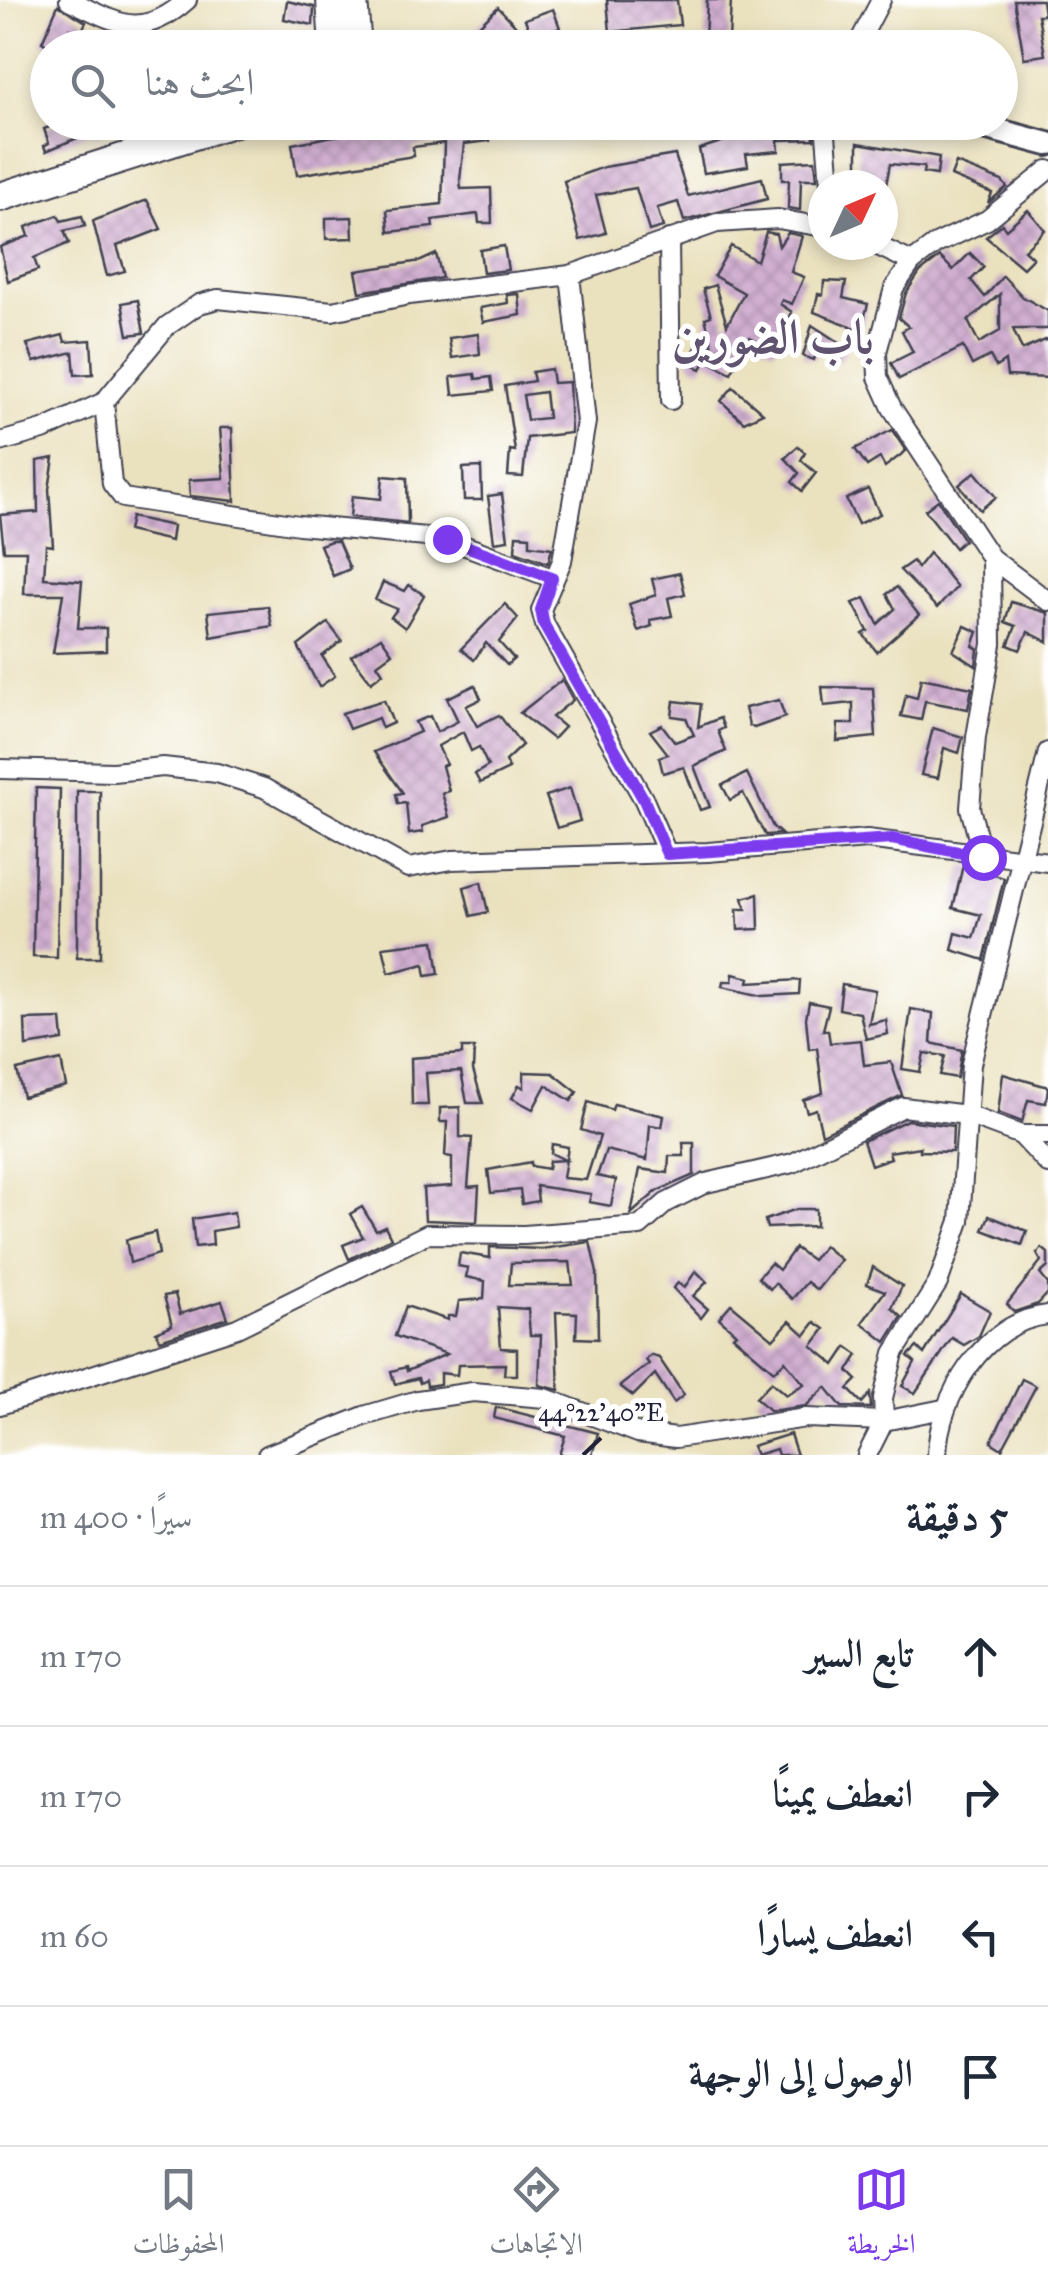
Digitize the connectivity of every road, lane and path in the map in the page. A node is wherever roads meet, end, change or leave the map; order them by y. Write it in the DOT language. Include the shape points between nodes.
graph roads {
  1 [pos="69,0"];
  2 [pos="186,0"];
  3 [pos="332,0"];
  4 [pos="354,0"];
  5 [pos="882,0"];
  6 [pos="333,30"];
  7 [pos="356,30"];
  8 [pos="866,30"];
  9 [pos="1018,136"];
  10 [pos="179,140"];
  11 [pos="826,140"];
  12 [pos="1048,144"];
  13 [pos="829,170"];
  14 [pos="1048,170"];
  15 [pos="0,197"];
  16 [pos="808,224"];
  17 [pos="668,239"];
  18 [pos="898,255"];
  19 [pos="912,262"];
  20 [pos="570,275"];
  21 [pos="670,400"];
  22 [pos="104,402"];
  23 [pos="0,442"];
  24 [pos="991,558"];
  25 [pos="552,578"];
  26 [pos="1048,601"];
  27 [pos="1048,752"];
  28 [pos="0,769"];
  29 [pos="667,854"];
  30 [pos="983,857"];
  31 [pos="1020,859"];
  32 [pos="1048,862"];
  33 [pos="968,1116"];
  34 [pos="1021,1135"];
  35 [pos="1048,1135"];
  36 [pos="1048,1164"];
  37 [pos="1048,1305"];
  38 [pos="1040,1317"];
  39 [pos="0,1404"];
  40 [pos="943,1409"];
  41 [pos="884,1421"];
  42 [pos="266,1455"];
  43 [pos="867,1455"];
  44 [pos="937,1455"];
  1 -- 2 [label="street" via="126,26 149,26"];
  3 -- 6 [label="highway"];
  4 -- 7 [label="highway"];
  5 -- 8 [label="street"];
  9 -- 12 [label="main road"];
  10 -- 15 [label="highway"];
  11 -- 13 [label="street"];
  14 -- 19 [label="street" via="987,220"];
  16 -- 17 [label="street" via="717,223"];
  17 -- 20 [label="street"];
  17 -- 21 [label="street"];
  18 -- 19 [label="street"];
  19 -- 24 [label="street" via="885,312 878,377 911,442"];
  20 -- 22 [label="street" via="332,311 218,299 199,304 167,326"];
  20 -- 25 [label="street" via="586,422 562,561"];
  22 -- 23 [label="street"];
  22 -- 25 [label="street" via="112,484 138,504 447,539"];
  24 -- 26 [label="street"];
  24 -- 30 [label="street" via="992,644 970,808"];
  25 -- 29 [label="street" via="541,610 544,625 644,800"];
  27 -- 31 [label="street"];
  28 -- 29 [label="street" via="217,773 264,788 408,868 452,860"];
  29 -- 30 [label="street" via="892,839"];
  30 -- 31 [label="street"];
  31 -- 32 [label="street"];
  31 -- 33 [label="street" via="972,1064"];
  33 -- 34 [label="street"];
  33 -- 39 [label="street" via="904,1107 792,1163 706,1182 640,1226 427,1234 237,1328"];
  33 -- 41 [label="street" via="960,1221 931,1296 894,1353"];
  34 -- 35 [label="street"];
  34 -- 36 [label="street"];
  37 -- 38 [label="street"];
  38 -- 40 [label="street" via="980,1354"];
  40 -- 41 [label="street"];
  40 -- 44 [label="street"];
  41 -- 42 [label="street" via="806,1418 676,1438 638,1433 545,1398 473,1392 382,1410"];
  41 -- 43 [label="street"];
}
